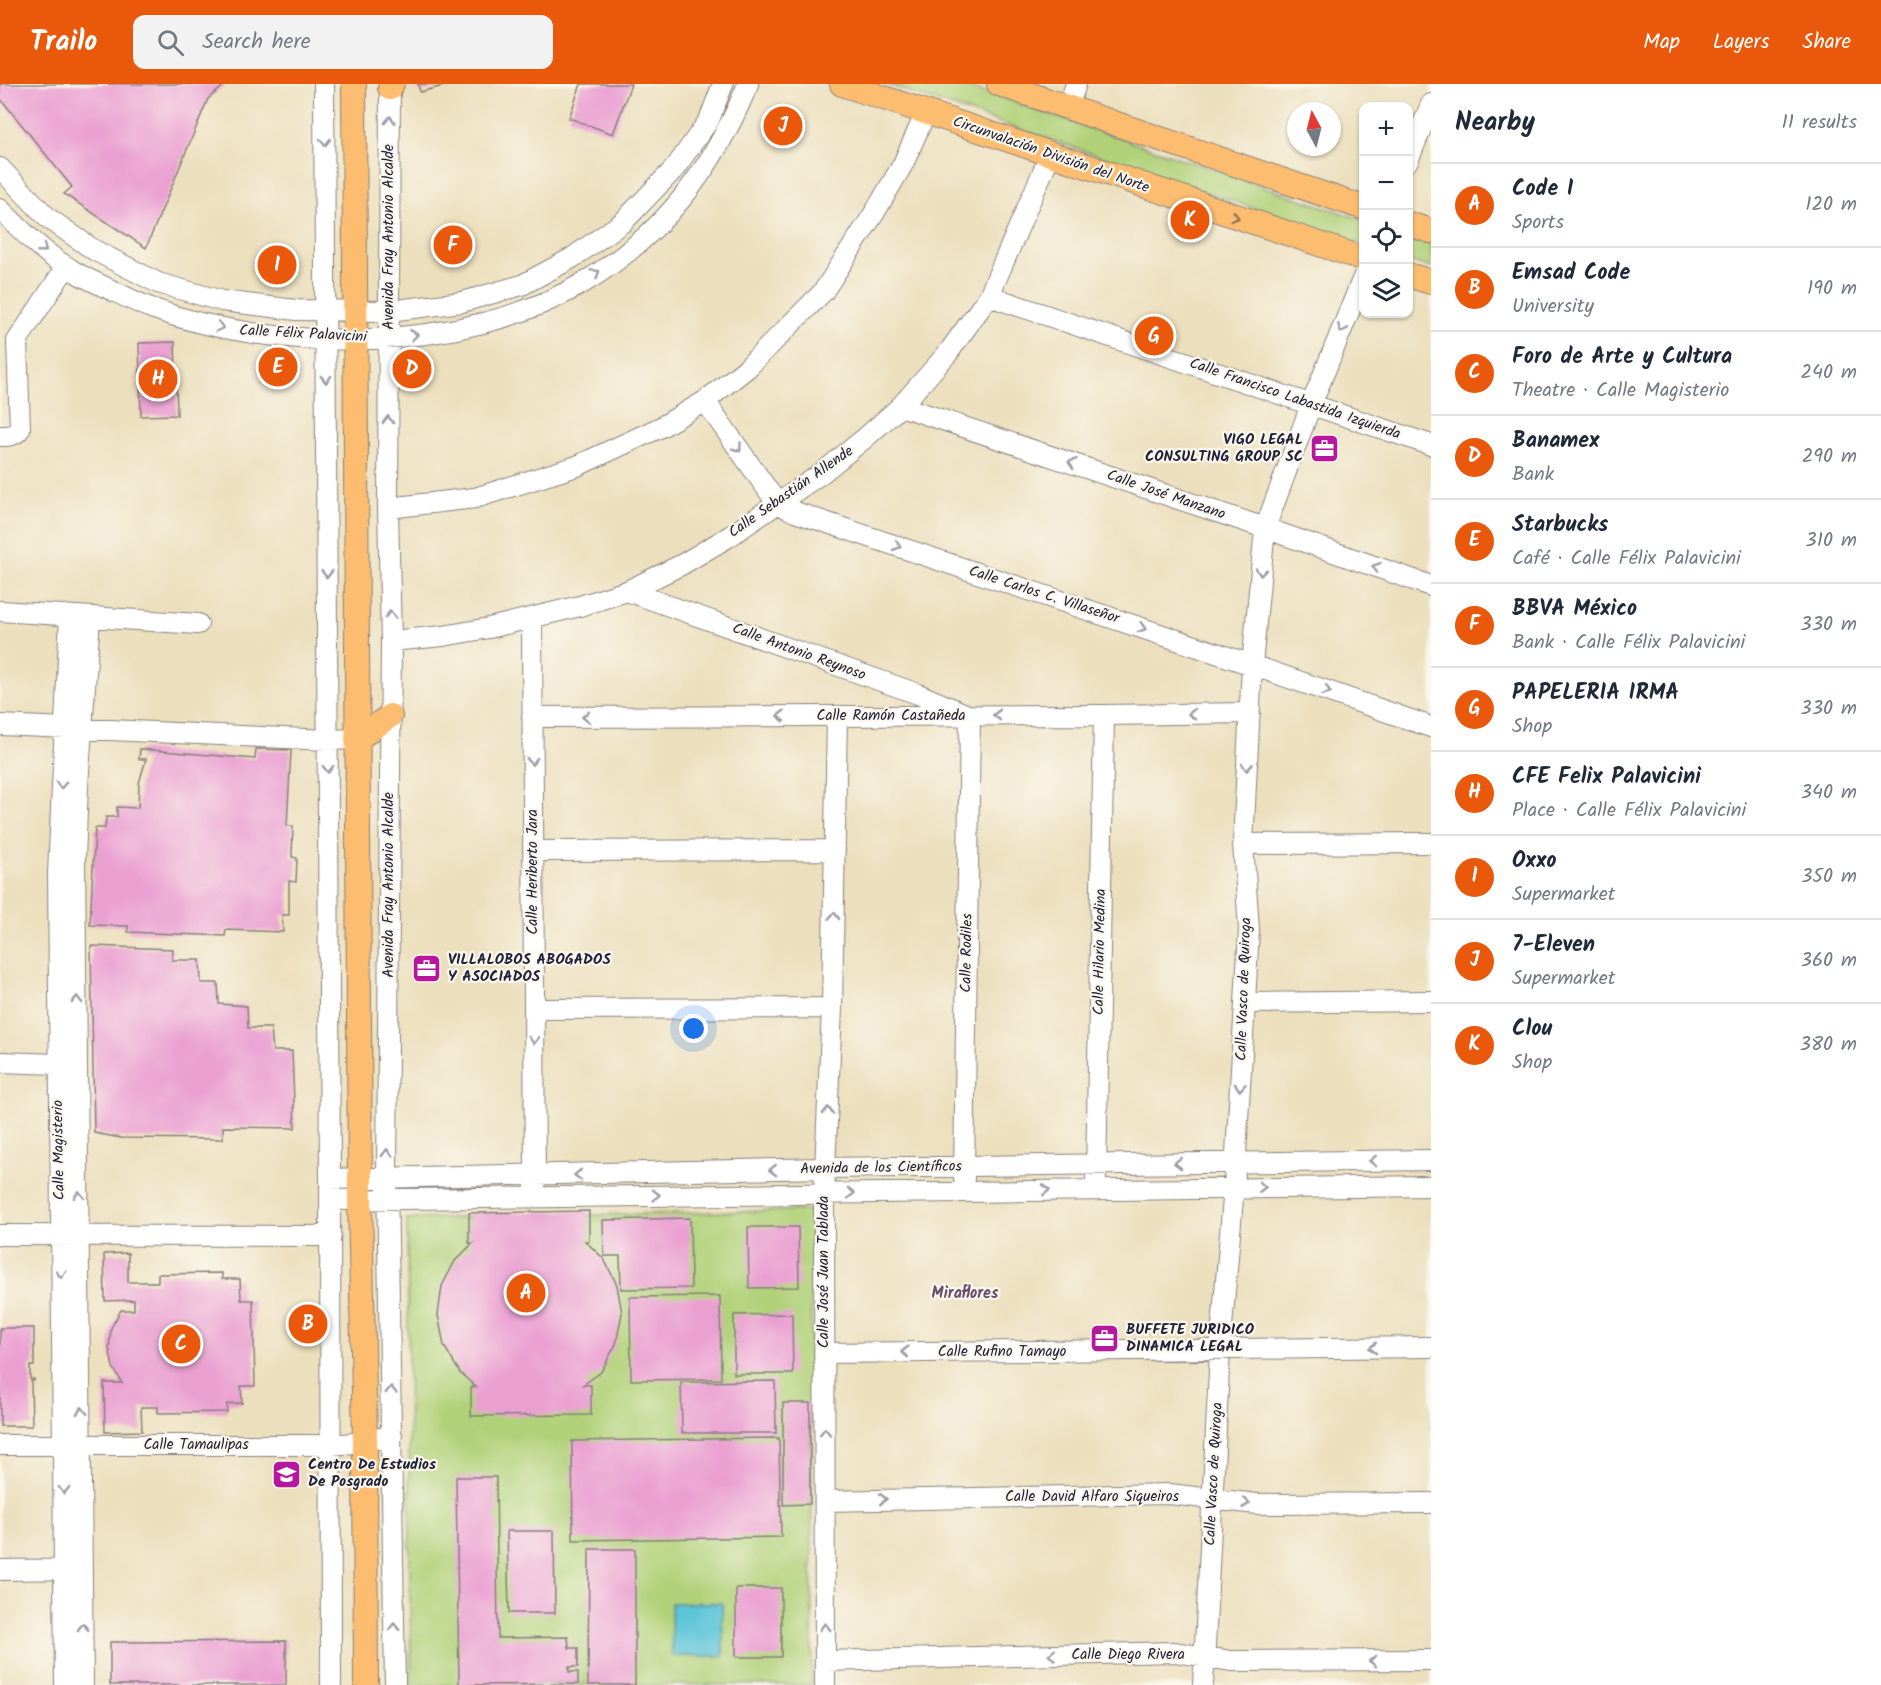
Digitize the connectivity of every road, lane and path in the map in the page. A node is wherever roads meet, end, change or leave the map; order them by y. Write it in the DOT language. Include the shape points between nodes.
graph roads {
  1 [pos="324,84"];
  2 [pos="354,84"];
  3 [pos="723,84"];
  4 [pos="748,84"];
  5 [pos="842,84"];
  6 [pos="999,84"];
  7 [pos="1076,84"];
  8 [pos="391,85"];
  9 [pos="1431,104"];
  10 [pos="1068,107"];
  11 [pos="926,112"];
  12 [pos="1050,155"];
  13 [pos="1410,156"];
  14 [pos="0,168"];
  15 [pos="1359,206"];
  16 [pos="0,209"];
  17 [pos="1413,226"];
  18 [pos="1431,231"];
  19 [pos="1359,257"];
  20 [pos="66,267"];
  21 [pos="1413,276"];
  22 [pos="1431,282"];
  23 [pos="1359,287"];
  24 [pos="989,296"];
  25 [pos="389,310"];
  26 [pos="326,311"];
  27 [pos="354,311"];
  28 [pos="326,338"];
  29 [pos="389,338"];
  30 [pos="354,339"];
  31 [pos="9,341"];
  32 [pos="705,401"];
  33 [pos="1311,405"];
  34 [pos="901,406"];
  35 [pos="0,436"];
  36 [pos="1431,445"];
  37 [pos="777,503"];
  38 [pos="388,508"];
  39 [pos="1265,528"];
  40 [pos="1431,586"];
  41 [pos="627,591"];
  42 [pos="0,611"];
  43 [pos="80,616"];
  44 [pos="532,618"];
  45 [pos="198,624"];
  46 [pos="391,641"];
  47 [pos="1252,665"];
  48 [pos="1250,712"];
  49 [pos="1104,715"];
  50 [pos="390,716"];
  51 [pos="837,716"];
  52 [pos="970,716"];
  53 [pos="532,717"];
  54 [pos="0,725"];
  55 [pos="73,727"];
  56 [pos="1431,727"];
  57 [pos="357,739"];
  58 [pos="328,740"];
  59 [pos="1431,843"];
  60 [pos="1243,844"];
  61 [pos="835,850"];
  62 [pos="533,851"];
  63 [pos="1431,1001"];
  64 [pos="1245,1003"];
  65 [pos="832,1008"];
  66 [pos="534,1009"];
  67 [pos="0,1062"];
  68 [pos="58,1064"];
  69 [pos="1431,1160"];
  70 [pos="1236,1162"];
  71 [pos="1096,1165"];
  72 [pos="964,1167"];
  73 [pos="825,1168"];
  74 [pos="534,1176"];
  75 [pos="387,1177"];
  76 [pos="330,1179"];
  77 [pos="1431,1186"];
  78 [pos="1234,1187"];
  79 [pos="360,1189"];
  80 [pos="1096,1189"];
  81 [pos="964,1191"];
  82 [pos="824,1193"];
  83 [pos="535,1197"];
  84 [pos="388,1199"];
  85 [pos="330,1200"];
  86 [pos="0,1235"];
  87 [pos="70,1235"];
  88 [pos="331,1236"];
  89 [pos="1431,1347"];
  90 [pos="1220,1350"];
  91 [pos="824,1353"];
  92 [pos="392,1435"];
  93 [pos="365,1442"];
  94 [pos="0,1444"];
  95 [pos="73,1445"];
  96 [pos="331,1445"];
  97 [pos="1212,1499"];
  98 [pos="825,1501"];
  99 [pos="1431,1503"];
  100 [pos="74,1569"];
  101 [pos="0,1570"];
  102 [pos="1205,1656"];
  103 [pos="1431,1660"];
  104 [pos="825,1661"];
  105 [pos="65,1685"];
  106 [pos="83,1685"];
  107 [pos="331,1685"];
  108 [pos="366,1685"];
  109 [pos="395,1685"];
  110 [pos="825,1685"];
  111 [pos="1203,1685"];
  1 -- 26 [label="street, one-way"];
  2 -- 27 [label="main road, Avenida Fray Antonio Alcalde"];
  3 -- 25 [label="street, Calle Félix Palavicini" via="709,120 675,168 623,222 572,258 522,285 472,300"];
  29 -- 4 [label="street, Calle Félix Palavicini, one-way" via="463,328 526,310 582,283 630,250 672,211 710,162"];
  5 -- 11 [label="main road, Circunvalación División del Norte"];
  6 -- 10 [label="main road"];
  7 -- 10 [label="street"];
  25 -- 8 [label="street, Avenida Fray Antonio Alcalde, one-way"];
  9 -- 13 [label="street"];
  10 -- 15 [label="main road"];
  11 -- 12 [label="main road, Circunvalación División del Norte"];
  11 -- 32 [label="street" via="903,164 823,292 747,368"];
  12 -- 19 [label="main road, Circunvalación División del Norte, one-way"];
  12 -- 24 [label="street, Calle Sebastián Allende"];
  14 -- 26 [label="street, Calle Félix Palavicini" via="48,218 94,250 158,283 222,301"];
  16 -- 20 [label="street, Calle Félix Palavicini, one-way"];
  17 -- 18 [label="main road"];
  20 -- 28 [label="street, Calle Félix Palavicini, one-way" via="148,307 178,317 236,330"];
  20 -- 31 [label="street"];
  21 -- 22 [label="main road"];
  23 -- 33 [label="street, Calle Vasco de Quiroga, one-way"];
  24 -- 33 [label="street, Calle Francisco Labastida Izquierda"];
  24 -- 34 [label="street, Calle Sebastián Allende" via="948,353"];
  25 -- 27 [label="street, Calle Félix Palavicini"];
  25 -- 29 [label="street, Avenida Fray Antonio Alcalde"];
  26 -- 27 [label="street, Calle Félix Palavicini"];
  26 -- 28 [label="street"];
  27 -- 30 [label="main road, Avenida Fray Antonio Alcalde"];
  28 -- 30 [label="street, Calle Félix Palavicini"];
  28 -- 58 [label="street, one-way"];
  29 -- 30 [label="street, Calle Félix Palavicini"];
  38 -- 29 [label="street, Avenida Fray Antonio Alcalde, one-way"];
  30 -- 57 [label="main road, Avenida Fray Antonio Alcalde"];
  31 -- 35 [label="street" via="20,429 10,436"];
  32 -- 37 [label="street, one-way"];
  32 -- 38 [label="street" via="661,427 577,466 475,498"];
  33 -- 36 [label="street, Calle Francisco Labastida Izquierda"];
  33 -- 39 [label="street, Calle Vasco de Quiroga"];
  34 -- 37 [label="street, Calle Sebastián Allende" via="822,473"];
  39 -- 34 [label="street, Calle José Manzano, one-way"];
  37 -- 41 [label="street, Calle Sebastián Allende" via="730,536"];
  37 -- 47 [label="street, Calle Carlos C. Villaseñor, one-way"];
  46 -- 38 [label="street, Avenida Fray Antonio Alcalde, one-way"];
  40 -- 39 [label="street, Calle José Manzano, one-way"];
  39 -- 47 [label="street, Calle Vasco de Quiroga, one-way"];
  41 -- 44 [label="street, Calle Sebastián Allende"];
  41 -- 52 [label="street, Calle Antonio Reynoso"];
  42 -- 43 [label="street"];
  43 -- 45 [label="street"];
  43 -- 55 [label="street, Calle Magisterio"];
  44 -- 46 [label="street, Calle Sebastián Allende" via="443,636"];
  44 -- 53 [label="street, Calle Heriberto Jara"];
  46 -- 50 [label="street, Avenida Fray Antonio Alcalde"];
  47 -- 48 [label="street, Calle Vasco de Quiroga"];
  47 -- 56 [label="street, Calle Carlos C. Villaseñor, one-way"];
  48 -- 49 [label="street, Calle Ramón Castañeda, one-way"];
  48 -- 60 [label="street, Calle Vasco de Quiroga, one-way"];
  49 -- 52 [label="street, Calle Ramón Castañeda, one-way"];
  49 -- 71 [label="street, Calle Hilario Medina"];
  50 -- 57 [label="main road"];
  75 -- 50 [label="street, Avenida Fray Antonio Alcalde, one-way"];
  51 -- 52 [label="street, Calle Ramón Castañeda"];
  51 -- 53 [label="street, Calle Ramón Castañeda, one-way"];
  51 -- 61 [label="street, Calle José Juan Tablada"];
  52 -- 72 [label="street, Calle Rodiles"];
  53 -- 62 [label="street, Calle Heriberto Jara, one-way"];
  54 -- 55 [label="street"];
  55 -- 58 [label="street"];
  55 -- 68 [label="street, Calle Magisterio, one-way" via="58,873"];
  87 -- 55 [label="street, Calle Magisterio, one-way"];
  57 -- 58 [label="street"];
  57 -- 79 [label="main road, Avenida Fray Antonio Alcalde"];
  58 -- 76 [label="street, one-way"];
  59 -- 60 [label="street"];
  60 -- 64 [label="street, Calle Vasco de Quiroga" via="1249,929"];
  61 -- 62 [label="street"];
  65 -- 61 [label="street, Calle José Juan Tablada, one-way"];
  62 -- 66 [label="street, Calle Heriberto Jara"];
  63 -- 64 [label="street"];
  64 -- 70 [label="street, Calle Vasco de Quiroga, one-way"];
  65 -- 66 [label="street"];
  73 -- 65 [label="street, Calle José Juan Tablada, one-way"];
  66 -- 74 [label="street, Calle Heriberto Jara, one-way"];
  67 -- 68 [label="street"];
  68 -- 87 [label="street, Calle Magisterio"];
  69 -- 70 [label="street, Avenida de los Científicos, one-way"];
  70 -- 71 [label="street, Avenida de los Científicos, one-way"];
  70 -- 78 [label="street, Calle Vasco de Quiroga"];
  71 -- 72 [label="street, Avenida de los Científicos"];
  71 -- 80 [label="street, Calle Hilario Medina"];
  72 -- 73 [label="street, Avenida de los Científicos"];
  72 -- 81 [label="street, Calle Rodiles"];
  73 -- 74 [label="street, Avenida de los Científicos, one-way"];
  73 -- 82 [label="street, Calle José Juan Tablada"];
  74 -- 75 [label="street, Avenida de los Científicos"];
  74 -- 83 [label="street, Calle Heriberto Jara"];
  75 -- 79 [label="street, Avenida de los Científicos"];
  75 -- 84 [label="street, Avenida Fray Antonio Alcalde"];
  76 -- 79 [label="street, Avenida de los Científicos"];
  76 -- 85 [label="street"];
  78 -- 77 [label="street, Avenida de los Científicos, one-way"];
  78 -- 80 [label="street, Avenida de los Científicos"];
  78 -- 90 [label="street, Calle Vasco de Quiroga"];
  79 -- 84 [label="street, Avenida de los Científicos"];
  79 -- 85 [label="street, Avenida de los Científicos"];
  79 -- 93 [label="main road, Avenida Fray Antonio Alcalde"];
  81 -- 80 [label="street, Avenida de los Científicos, one-way"];
  82 -- 81 [label="street, Avenida de los Científicos, one-way"];
  83 -- 82 [label="street, Avenida de los Científicos, one-way"];
  82 -- 91 [label="street, Calle José Juan Tablada"];
  83 -- 84 [label="street, Avenida de los Científicos"];
  92 -- 84 [label="street, Avenida Fray Antonio Alcalde, one-way"];
  85 -- 88 [label="street"];
  86 -- 87 [label="street"];
  87 -- 88 [label="street"];
  87 -- 95 [label="street, Calle Magisterio"];
  88 -- 96 [label="street"];
  89 -- 90 [label="street, Calle Rufino Tamayo, one-way"];
  90 -- 91 [label="street, Calle Rufino Tamayo, one-way"];
  90 -- 97 [label="street, Calle Vasco de Quiroga"];
  98 -- 91 [label="street, Calle José Juan Tablada, one-way"];
  92 -- 93 [label="street, Calle Tamaulipas"];
  109 -- 92 [label="street, Avenida Fray Antonio Alcalde, one-way"];
  93 -- 96 [label="street, Calle Tamaulipas"];
  93 -- 108 [label="main road, Avenida Fray Antonio Alcalde"];
  94 -- 95 [label="street, Calle Tamaulipas"];
  95 -- 96 [label="street, Calle Tamaulipas"];
  95 -- 100 [label="street, Calle Magisterio"];
  96 -- 107 [label="street"];
  98 -- 97 [label="street, Calle David Alfaro Siqueiros, one-way" via="1169,1494"];
  97 -- 99 [label="street, Calle David Alfaro Siqueiros, one-way" via="1257,1504"];
  97 -- 102 [label="street, Calle Vasco de Quiroga"];
  104 -- 98 [label="street, Calle José Juan Tablada, one-way"];
  100 -- 101 [label="street"];
  100 -- 105 [label="street, Calle Magisterio"];
  106 -- 100 [label="street, Calle Magisterio, one-way"];
  103 -- 102 [label="street, Calle Diego Rivera, one-way" via="1231,1661"];
  102 -- 104 [label="street, Calle Diego Rivera, one-way" via="1175,1652"];
  102 -- 111 [label="street, Calle Vasco de Quiroga"];
  104 -- 110 [label="street, Calle José Juan Tablada"];
}
